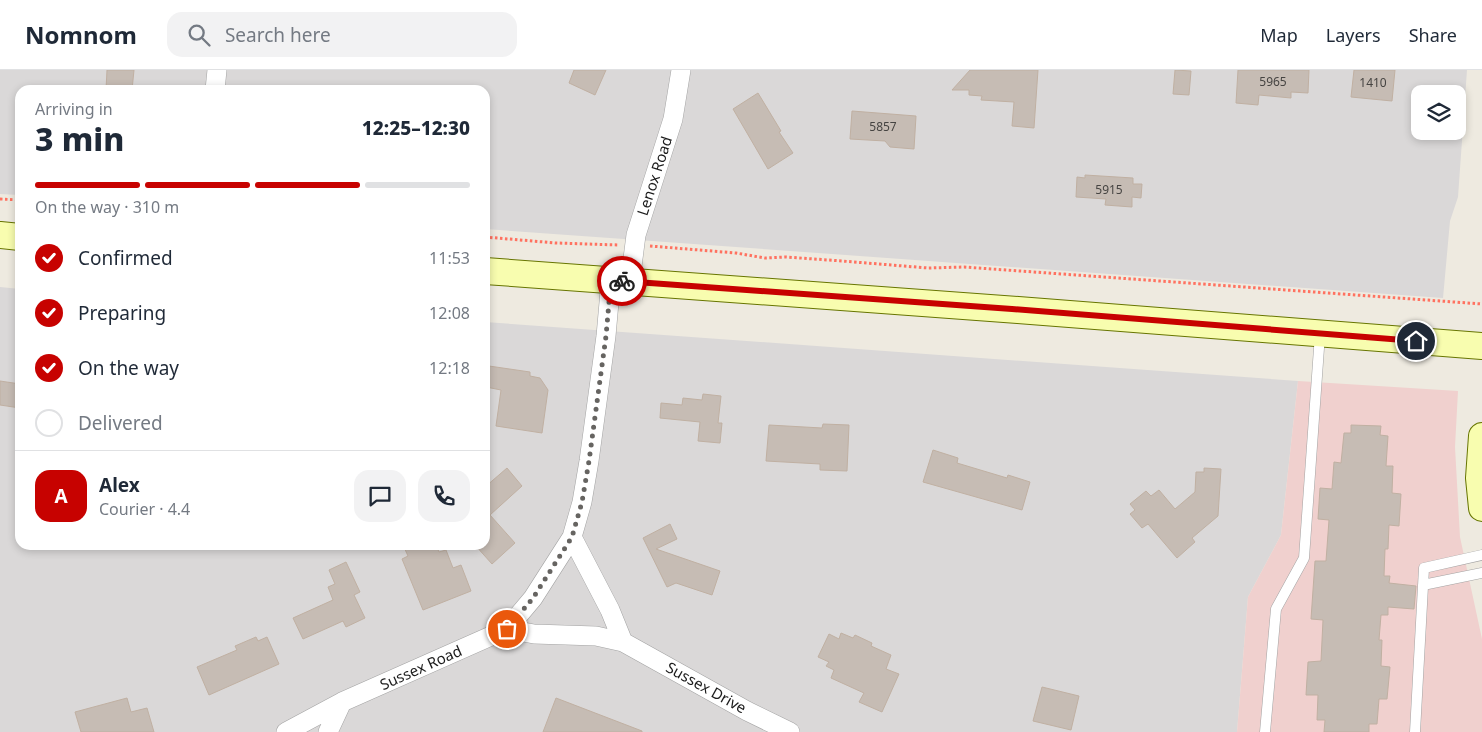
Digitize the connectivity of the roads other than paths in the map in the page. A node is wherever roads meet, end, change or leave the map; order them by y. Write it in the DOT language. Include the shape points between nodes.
graph roads {
  1 [pos="217,70"];
  2 [pos="681,70"];
  3 [pos="216,85"];
  4 [pos="0,235"];
  5 [pos="15,236"];
  6 [pos="490,271"];
  7 [pos="621,281"];
  8 [pos="1321,333"];
  9 [pos="1482,346"];
  10 [pos="1482,436"];
  11 [pos="1482,508"];
  12 [pos="572,537"];
  13 [pos="1482,555"];
  14 [pos="1482,573"];
  15 [pos="1423,585"];
  16 [pos="507,629"];
  17 [pos="623,642"];
  18 [pos="342,702"];
  19 [pos="286,732"];
  20 [pos="328,732"];
  21 [pos="790,732"];
  22 [pos="1265,732"];
  23 [pos="1416,732"];
  1 -- 3 [label="street"];
  2 -- 7 [label="street, Lenox Road" via="673,119"];
  4 -- 5 [label="street"];
  6 -- 7 [label="street"];
  7 -- 8 [label="street"];
  7 -- 12 [label="street, Lenox Road" via="606,336 589,461"];
  8 -- 9 [label="street"];
  8 -- 22 [label="lane" via="1304,558 1276,610"];
  10 -- 11 [label="street" via="1479,478"];
  12 -- 16 [label="street, Lenox Road" via="533,598"];
  12 -- 17 [label="street"];
  13 -- 15 [label="lane" via="1424,568"];
  14 -- 15 [label="lane"];
  15 -- 23 [label="lane"];
  16 -- 17 [label="street" via="534,634 596,636"];
  16 -- 18 [label="street, Sussex Road"];
  17 -- 21 [label="street, Sussex Drive"];
  18 -- 19 [label="street, Sussex Road"];
  18 -- 20 [label="street"];
}
